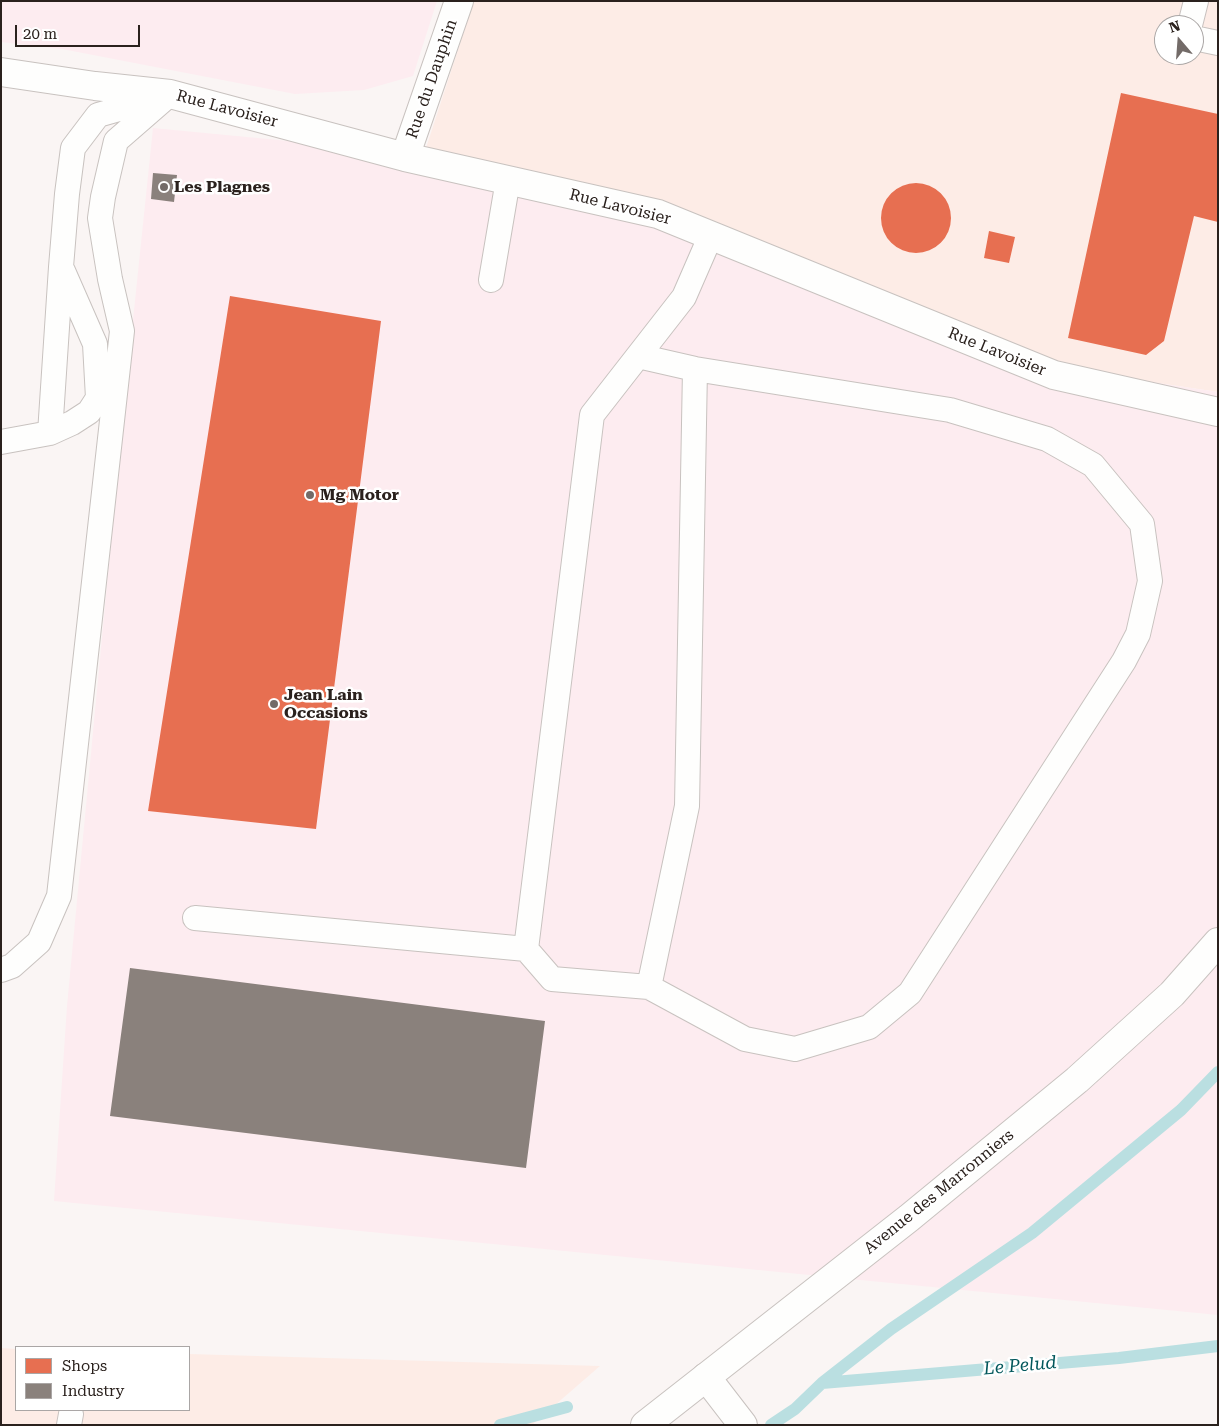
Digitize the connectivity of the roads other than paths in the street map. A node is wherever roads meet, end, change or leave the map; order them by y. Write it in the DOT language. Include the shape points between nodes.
graph roads {
  1 [pos="459,1"];
  2 [pos="1196,1"];
  3 [pos="1192,15"];
  4 [pos="1204,40"];
  5 [pos="1218,43"];
  6 [pos="1,72"];
  7 [pos="170,94"];
  8 [pos="405,157"];
  9 [pos="508,180"];
  10 [pos="711,235"];
  11 [pos="61,267"];
  12 [pos="491,280"];
  13 [pos="638,356"];
  14 [pos="695,369"];
  15 [pos="1218,412"];
  16 [pos="50,433"];
  17 [pos="1,442"];
  18 [pos="195,918"];
  19 [pos="1218,942"];
  20 [pos="526,949"];
  21 [pos="1,970"];
  22 [pos="649,987"];
  23 [pos="706,1377"];
  24 [pos="645,1425"];
  25 [pos="743,1425"];
  1 -- 8 [label="street, Rue du Dauphin"];
  2 -- 3 [label="lane"];
  4 -- 5 [label="lane"];
  6 -- 7 [label="street, Rue Lavoisier"];
  7 -- 8 [label="street, Rue Lavoisier"];
  7 -- 11 [label="lane" via="98,115 73,148"];
  7 -- 21 [label="lane" via="116,141 103,197 100,218 122,331 59,896 39,942 12,966"];
  8 -- 9 [label="street, Rue Lavoisier"];
  9 -- 10 [label="street, Rue Lavoisier" via="658,214"];
  9 -- 12 [label="lane"];
  10 -- 13 [label="lane" via="684,298"];
  10 -- 15 [label="street, Rue Lavoisier" via="1054,374"];
  11 -- 16 [label="lane"];
  11 -- 16 [label="lane" via="95,344 98,398 88,412"];
  13 -- 14 [label="lane"];
  13 -- 20 [label="lane" via="592,415"];
  14 -- 22 [label="lane" via="687,806"];
  14 -- 22 [label="lane" via="950,410 1047,439 1094,465 1142,524 1150,580 1138,634 1124,661 910,993 869,1027 795,1050 744,1039"];
  16 -- 17 [label="lane"];
  18 -- 20 [label="lane"];
  19 -- 23 [label="street, Avenue des Marronniers" via="1172,994 1077,1080 909,1218"];
  20 -- 22 [label="lane" via="552,979"];
  23 -- 24 [label="street, Avenue des Marronniers"];
  23 -- 25 [label="street"];
}
